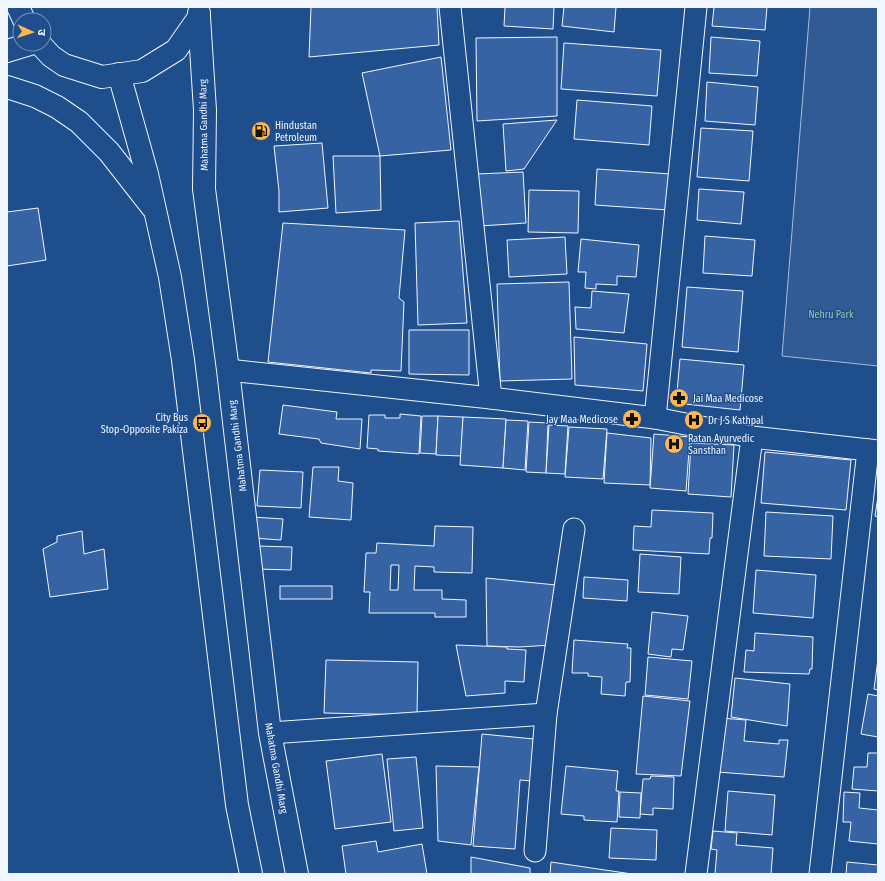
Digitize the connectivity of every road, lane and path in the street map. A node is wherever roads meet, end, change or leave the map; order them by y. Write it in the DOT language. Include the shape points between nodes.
graph roads {
  1 [pos="450,7"];
  2 [pos="696,7"];
  3 [pos="200,12"];
  4 [pos="47,52"];
  5 [pos="119,74"];
  6 [pos="7,87"];
  7 [pos="156,212"];
  8 [pos="228,370"];
  9 [pos="491,398"];
  10 [pos="655,418"];
  11 [pos="752,437"];
  12 [pos="873,450"];
  13 [pos="574,529"];
  14 [pos="546,714"];
  15 [pos="270,733"];
  16 [pos="535,850"];
  17 [pos="251,874"];
  18 [pos="297,874"];
  19 [pos="696,874"];
  20 [pos="820,874"];
  1 -- 9 [label="street"];
  2 -- 10 [label="street"];
  3 -- 5 [label="main road" via="176,50 142,71"];
  3 -- 8 [label="main road, Mahatma Gandhi Marg" via="205,110 204,189"];
  4 -- 5 [label="main road" via="64,65 102,76"];
  5 -- 7 [label="main road" via="148,174"];
  6 -- 7 [label="main road" via="35,96 79,122 109,152"];
  7 -- 17 [label="main road" via="183,360 237,805"];
  8 -- 9 [label="street"];
  8 -- 15 [label="main road, Mahatma Gandhi Marg"];
  9 -- 10 [label="street"];
  10 -- 11 [label="street"];
  11 -- 12 [label="street"];
  11 -- 19 [label="street"];
  12 -- 20 [label="street"];
  13 -- 14 [label="street"];
  14 -- 15 [label="street"];
  14 -- 16 [label="street"];
  15 -- 18 [label="main road, Mahatma Gandhi Marg"];
}
